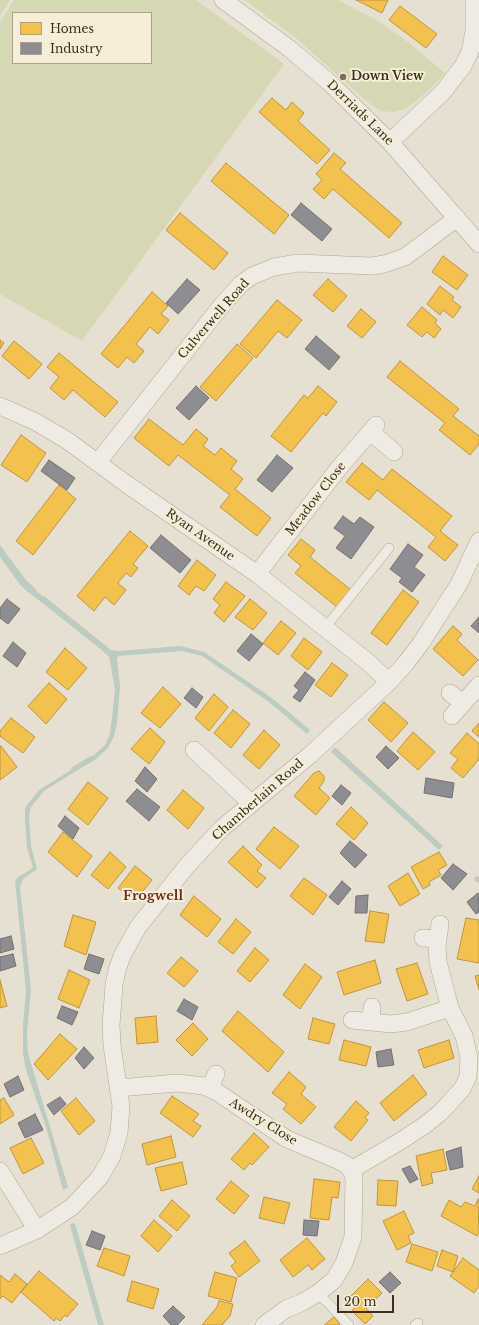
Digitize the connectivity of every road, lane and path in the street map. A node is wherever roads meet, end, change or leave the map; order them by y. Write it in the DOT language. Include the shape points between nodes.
graph roads {
  1 [pos="223,0"];
  2 [pos="474,0"];
  3 [pos="390,142"];
  4 [pos="457,218"];
  5 [pos="479,244"];
  6 [pos="0,406"];
  7 [pos="394,452"];
  8 [pos="98,462"];
  9 [pos="479,542"];
  10 [pos="389,548"];
  11 [pos="257,574"];
  12 [pos="325,628"];
  13 [pos="389,682"];
  14 [pos="479,685"];
  15 [pos="452,716"];
  16 [pos="194,750"];
  17 [pos="251,803"];
  18 [pos="434,934"];
  19 [pos="450,1008"];
  20 [pos="352,1020"];
  21 [pos="118,1088"];
  22 [pos="351,1170"];
  23 [pos="0,1171"];
  24 [pos="37,1230"];
  25 [pos="0,1246"];
  26 [pos="318,1294"];
  27 [pos="264,1325"];
  28 [pos="349,1325"];
  1 -- 3 [label="street, Derriads Lane" via="308,64"];
  2 -- 3 [label="street" via="472,43 463,66 443,92"];
  3 -- 4 [label="street, Derriads Lane"];
  4 -- 5 [label="street, Derriads Lane"];
  4 -- 8 [label="street, Culverwell Road" via="405,257 384,264 372,266 298,263 274,267 252,276 241,284 218,311"];
  6 -- 8 [label="street, Ryan Avenue" via="36,422"];
  7 -- 11 [label="street, Meadow Close" via="373,428"];
  8 -- 11 [label="street, Ryan Avenue"];
  9 -- 13 [label="street, Chamberlain Road" via="443,610 406,663"];
  10 -- 12 [label="lane"];
  11 -- 12 [label="street, Ryan Avenue"];
  12 -- 13 [label="street, Ryan Avenue"];
  13 -- 17 [label="street, Chamberlain Road" via="310,755"];
  14 -- 15 [label="street" via="457,698"];
  16 -- 17 [label="street" via="206,770"];
  17 -- 21 [label="street, Chamberlain Road" via="221,829 186,867 138,927 122,956 114,985 112,1013 112,1045"];
  18 -- 19 [label="street" via="438,962"];
  19 -- 20 [label="street" via="407,1022 391,1024 371,1015"];
  19 -- 22 [label="street" via="464,1036 470,1058 468,1077 462,1089 425,1125"];
  21 -- 22 [label="street, Awdry Close" via="213,1081 287,1139 337,1160"];
  21 -- 24 [label="street, Chamberlain Road" via="121,1106 119,1133 107,1166 93,1186 72,1207"];
  22 -- 26 [label="street" via="354,1176 353,1237 341,1269 334,1280"];
  23 -- 24 [label="street"];
  24 -- 25 [label="street, Chamberlain Road"];
  26 -- 27 [label="street" via="286,1309"];
  26 -- 28 [label="lane"];
}
